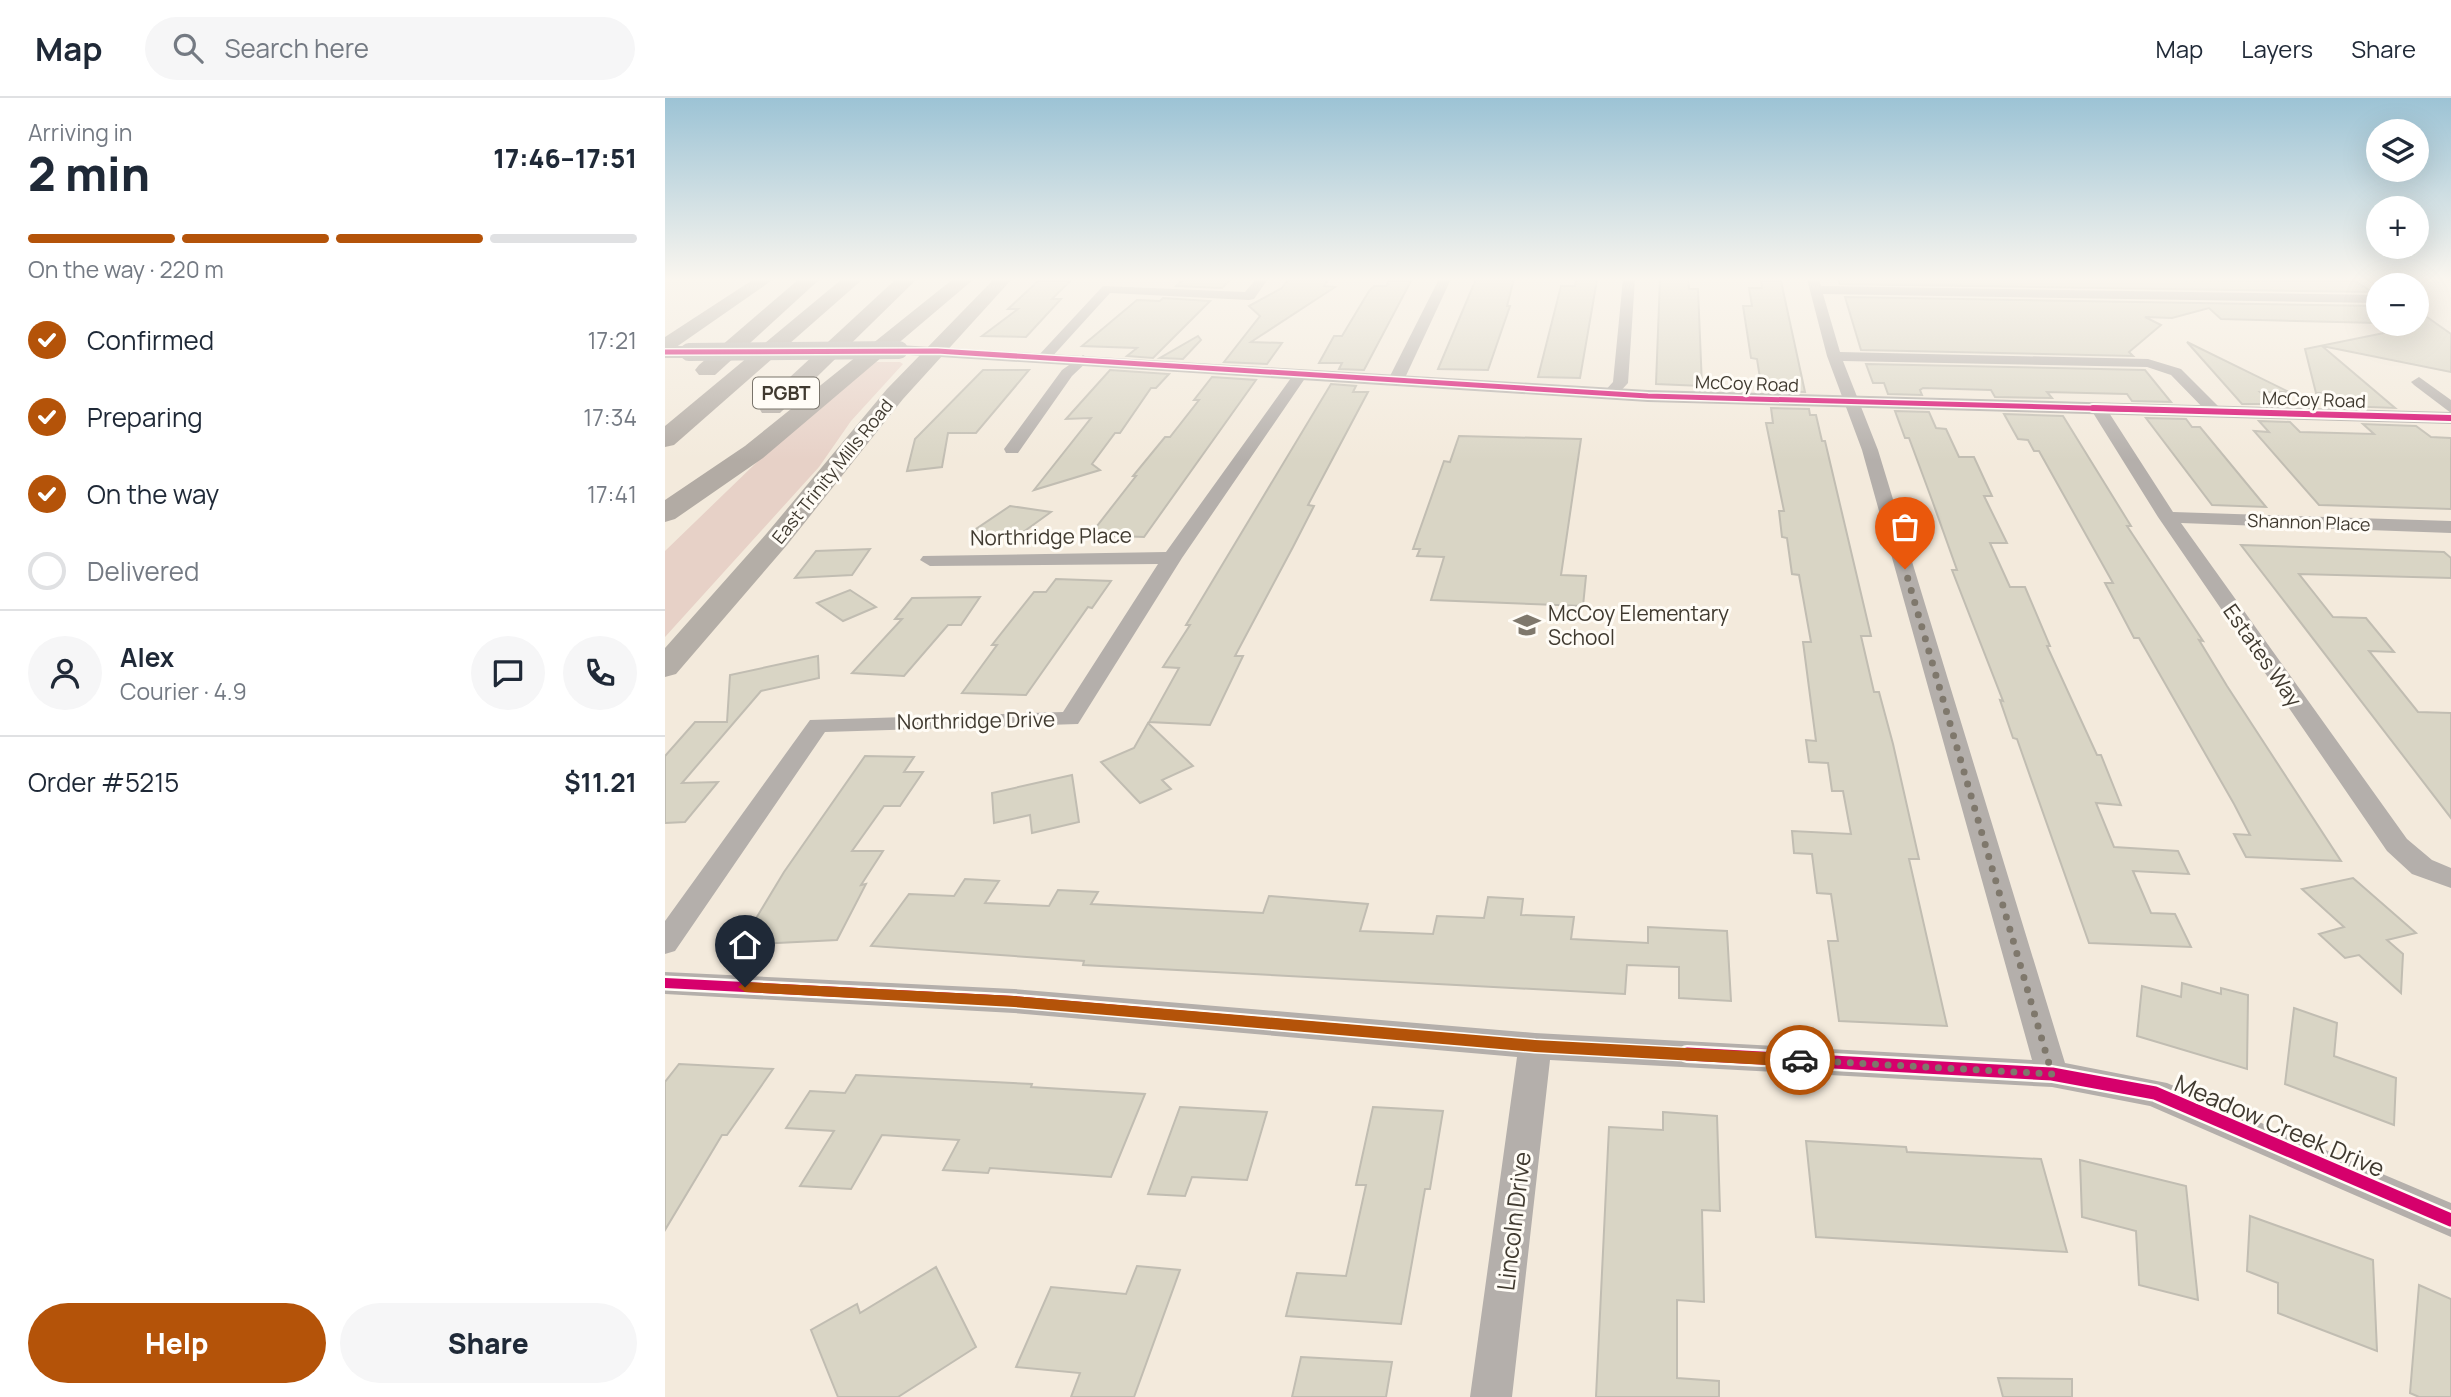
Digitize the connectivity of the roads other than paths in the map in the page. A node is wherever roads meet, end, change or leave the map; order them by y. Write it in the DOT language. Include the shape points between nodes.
graph roads {
  1 [pos="741,340"];
  2 [pos="782,340"];
  3 [pos="843,340"];
  4 [pos="890,340"];
  5 [pos="947,340"];
  6 [pos="1060,340"];
  7 [pos="1416,340"];
  8 [pos="1624,340"];
  9 [pos="1830,340"];
  10 [pos="937,351"];
  11 [pos="665,352"];
  12 [pos="1045,356"];
  13 [pos="1834,356"];
  14 [pos="1083,359"];
  15 [pos="1301,374"];
  16 [pos="1396,380"];
  17 [pos="2419,382"];
  18 [pos="685,389"];
  19 [pos="1611,393"];
  20 [pos="1849,402"];
  21 [pos="2098,408"];
  22 [pos="2451,408"];
  23 [pos="2216,412"];
  24 [pos="2451,418"];
  25 [pos="665,439"];
  26 [pos="1012,449"];
  27 [pos="665,508"];
  28 [pos="665,513"];
  29 [pos="2167,517"];
  30 [pos="2451,527"];
  31 [pos="1172,558"];
  32 [pos="930,560"];
  33 [pos="665,667"];
  34 [pos="2451,878"];
  35 [pos="665,943"];
  36 [pos="665,983"];
  37 [pos="1535,1046"];
  38 [pos="2052,1074"];
  39 [pos="2451,1220"];
  40 [pos="1491,1397"];
  1 -- 18 [label="highway"];
  2 -- 25 [label="highway, PGBT"];
  3 -- 27 [label="highway, PGBT"];
  4 -- 28 [label="highway" via="754,452"];
  5 -- 10 [label="main road, East Trinity Mills Road"];
  6 -- 12 [label="street"];
  7 -- 16 [label="street"];
  8 -- 19 [label="street" via="1620,383"];
  9 -- 13 [label="street"];
  10 -- 11 [label="street, McCoy Road, bridge"];
  10 -- 12 [label="street, McCoy Road"];
  10 -- 33 [label="main road, East Trinity Mills Road" via="894,394 778,539"];
  12 -- 14 [label="street, McCoy Road"];
  13 -- 20 [label="street"];
  13 -- 23 [label="street" via="2148,363 2176,372"];
  14 -- 15 [label="street, McCoy Road"];
  14 -- 26 [label="street" via="1067,373"];
  15 -- 16 [label="street, McCoy Road"];
  15 -- 31 [label="street, Northridge Drive"];
  16 -- 19 [label="street, McCoy Road"];
  17 -- 22 [label="street"];
  19 -- 20 [label="street, McCoy Road"];
  20 -- 21 [label="street, McCoy Road"];
  20 -- 38 [label="street" via="1870,450"];
  21 -- 23 [label="street, McCoy Road"];
  21 -- 29 [label="street, Estates Way"];
  23 -- 24 [label="street, McCoy Road"];
  29 -- 30 [label="street, Shannon Place"];
  29 -- 34 [label="street, Estates Way" via="2397,845 2422,867"];
  31 -- 32 [label="street, Northridge Place"];
  31 -- 35 [label="street, Northridge Drive" via="1070,719 818,725"];
  36 -- 37 [label="street, Meadow Creek Drive" via="1014,1001"];
  37 -- 38 [label="street, Meadow Creek Drive"];
  37 -- 40 [label="street, Lincoln Drive"];
  38 -- 39 [label="street, Meadow Creek Drive" via="2155,1093"];
}
